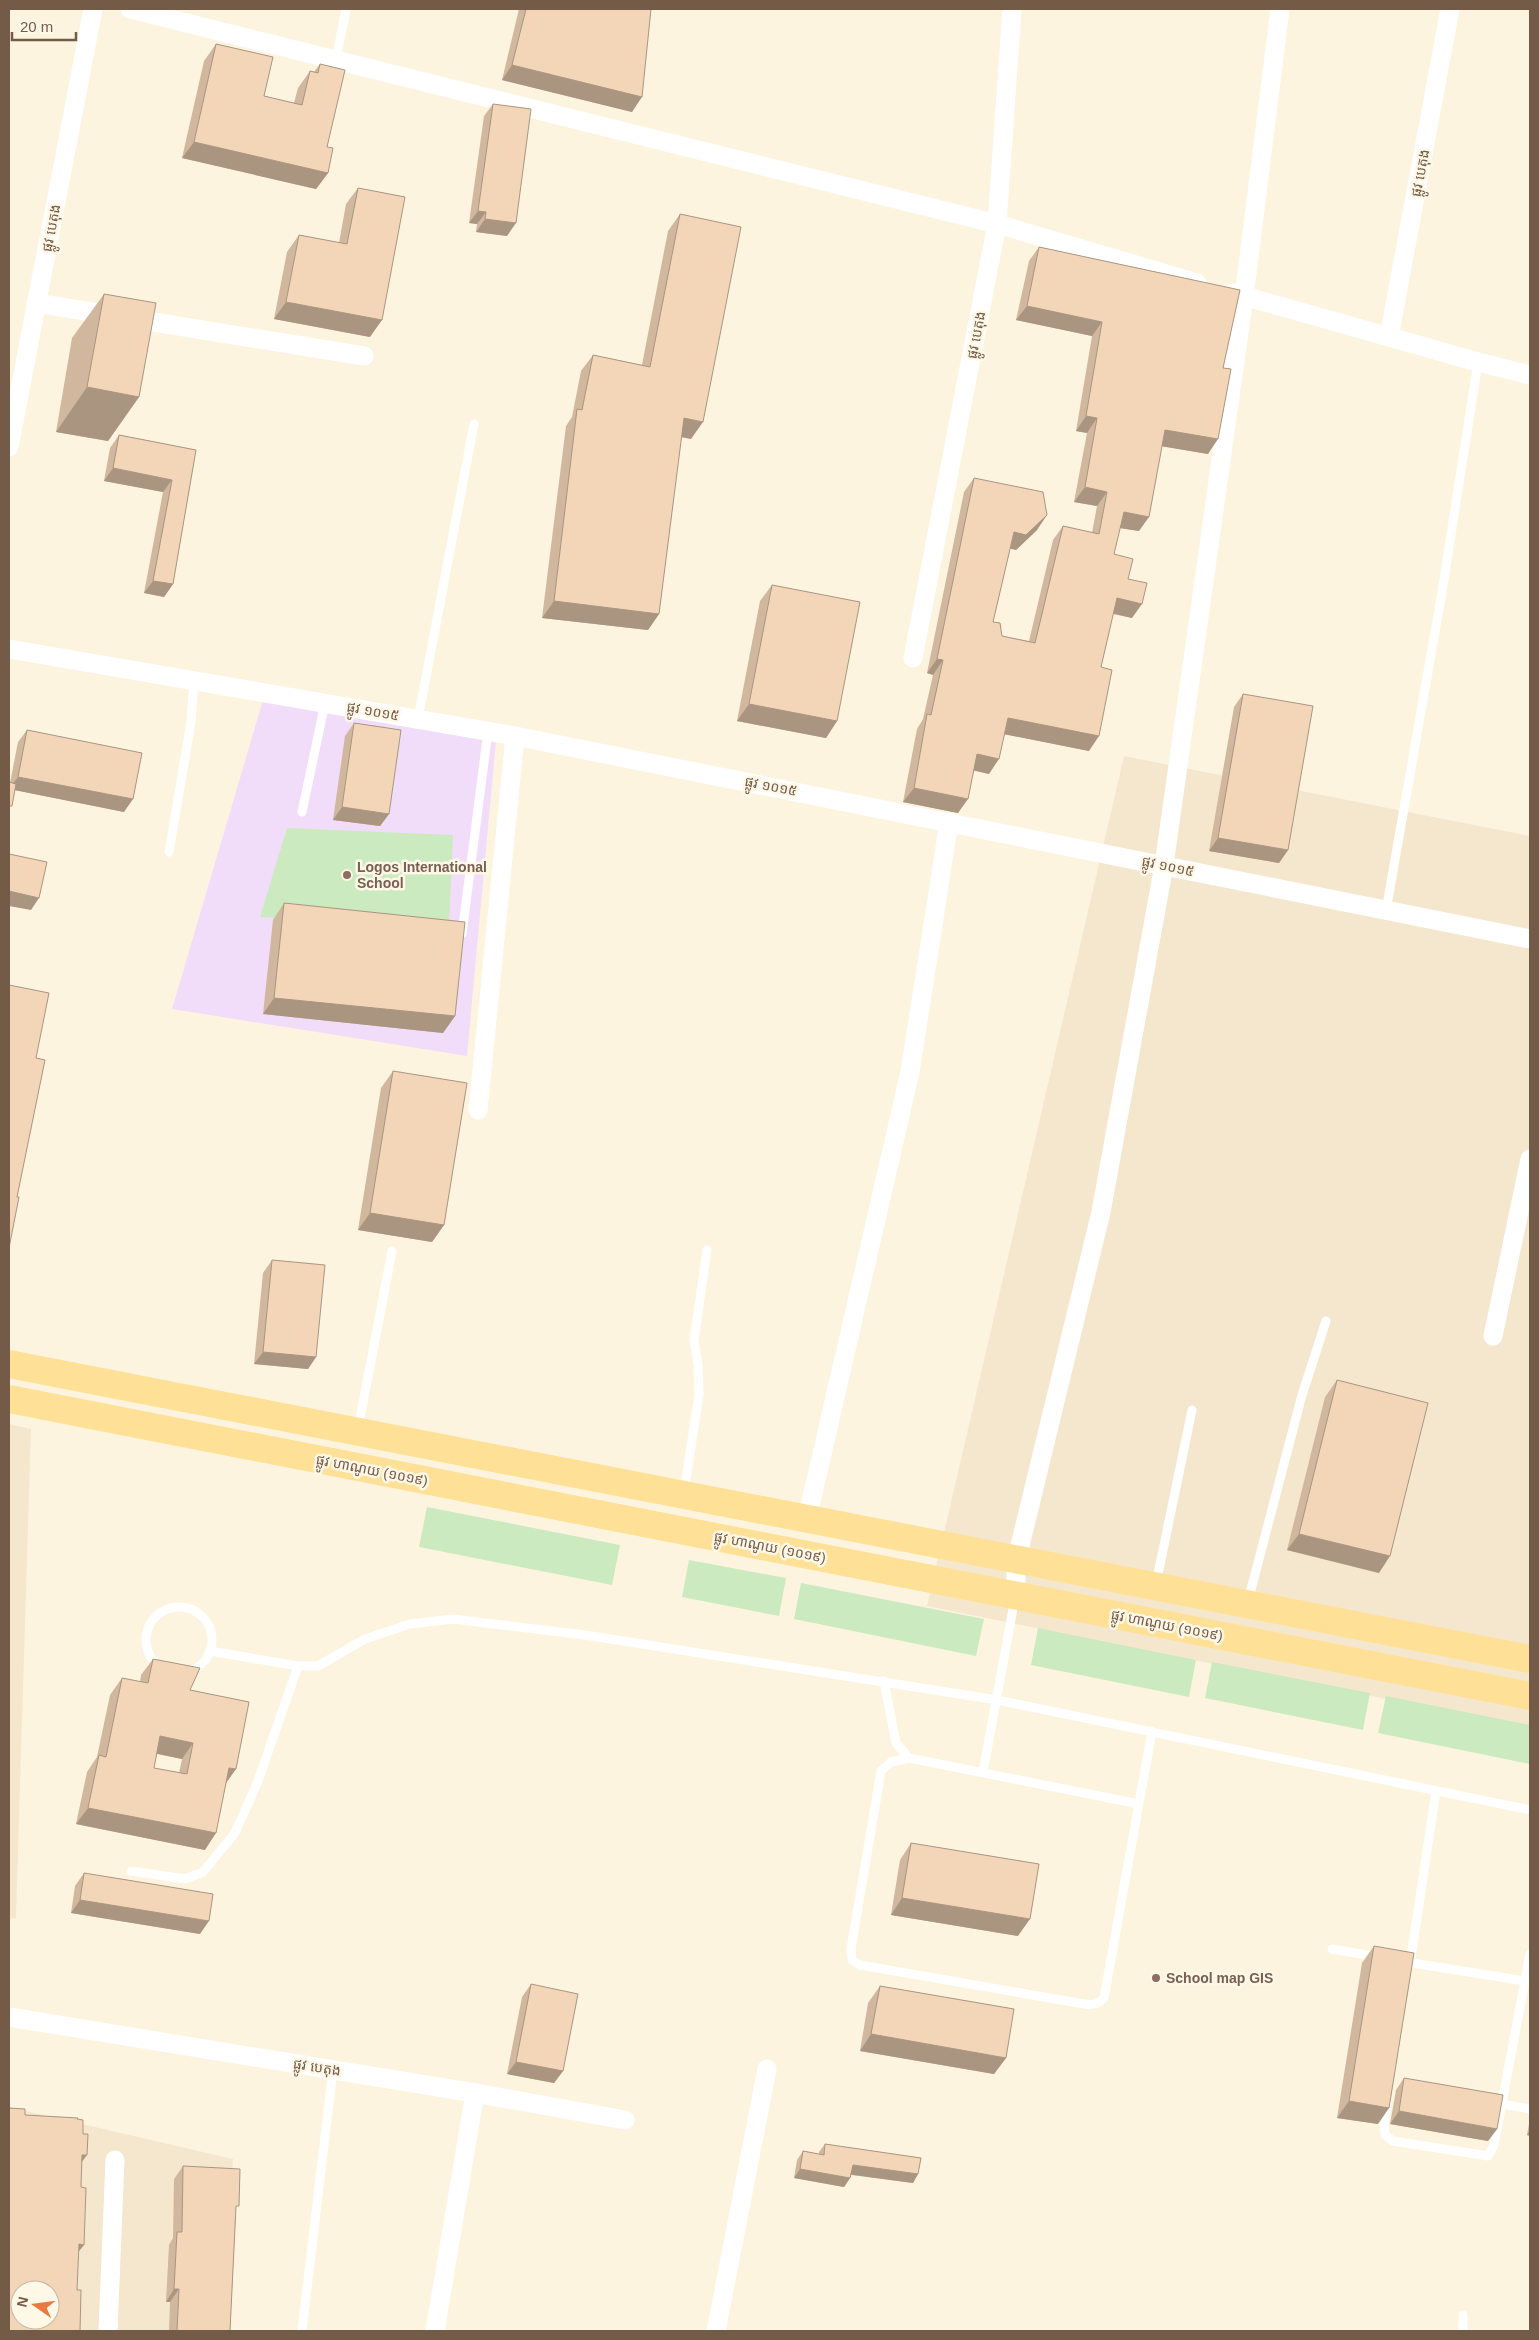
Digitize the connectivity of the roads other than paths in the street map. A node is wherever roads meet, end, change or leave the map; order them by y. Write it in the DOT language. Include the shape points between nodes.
graph roads {
  1 [pos="93,9"];
  2 [pos="130,9"];
  3 [pos="346,9"];
  4 [pos="1012,9"];
  5 [pos="1280,9"];
  6 [pos="1450,9"];
  7 [pos="336,60"];
  8 [pos="997,224"];
  9 [pos="1244,297"];
  10 [pos="36,303"];
  11 [pos="1389,337"];
  12 [pos="364,356"];
  13 [pos="1478,362"];
  14 [pos="1530,375"];
  15 [pos="12,411"];
  16 [pos="474,424"];
  17 [pos="9,447"];
  18 [pos="9,648"];
  19 [pos="913,658"];
  20 [pos="194,680"];
  21 [pos="325,703"];
  22 [pos="418,719"];
  23 [pos="488,730"];
  24 [pos="515,736"];
  25 [pos="302,812"];
  26 [pos="949,822"];
  27 [pos="169,852"];
  28 [pos="1164,865"];
  29 [pos="1386,910"];
  30 [pos="1530,939"];
  31 [pos="460,947"];
  32 [pos="478,1110"];
  33 [pos="1530,1159"];
  34 [pos="707,1250"];
  35 [pos="392,1252"];
  36 [pos="1326,1321"];
  37 [pos="1494,1336"];
  38 [pos="9,1364"];
  39 [pos="9,1399"];
  40 [pos="1192,1410"];
  41 [pos="358,1432"];
  42 [pos="683,1495"];
  43 [pos="807,1519"];
  44 [pos="1017,1558"];
  45 [pos="1155,1586"];
  46 [pos="1015,1595"];
  47 [pos="1247,1604"];
  48 [pos="210,1651"];
  49 [pos="1530,1659"];
  50 [pos="298,1666"];
  51 [pos="884,1681"];
  52 [pos="1530,1696"];
  53 [pos="997,1700"];
  54 [pos="1152,1731"];
  55 [pos="909,1758"];
  56 [pos="983,1772"];
  57 [pos="1436,1791"];
  58 [pos="1139,1804"];
  59 [pos="1530,1810"];
  60 [pos="132,1871"];
  61 [pos="1332,1950"];
  62 [pos="1530,1954"];
  63 [pos="1391,1960"];
  64 [pos="1401,1961"];
  65 [pos="1410,1968"];
  66 [pos="1525,1981"];
  67 [pos="9,2017"];
  68 [pos="333,2069"];
  69 [pos="767,2069"];
  70 [pos="475,2093"];
  71 [pos="1388,2096"];
  72 [pos="1502,2104"];
  73 [pos="1530,2109"];
  74 [pos="625,2120"];
  75 [pos="115,2160"];
  76 [pos="1463,2315"];
  77 [pos="108,2331"];
  78 [pos="302,2331"];
  79 [pos="435,2331"];
  80 [pos="716,2331"];
  81 [pos="1463,2331"];
  1 -- 10 [label="street, ផ្លូវ បេតុង"];
  2 -- 7 [label="street"];
  3 -- 7 [label="lane"];
  4 -- 8 [label="street, ផ្លូវ បេតុង"];
  5 -- 9 [label="street"];
  6 -- 11 [label="street, ផ្លូវ បេតុង"];
  7 -- 8 [label="street"];
  8 -- 9 [label="street"];
  8 -- 19 [label="street, ផ្លូវ បេតុង"];
  9 -- 11 [label="street"];
  9 -- 28 [label="street"];
  10 -- 12 [label="street"];
  10 -- 15 [label="street, ផ្លូវ បេតុង"];
  11 -- 13 [label="street"];
  13 -- 14 [label="street"];
  13 -- 29 [label="lane" via="1442,592"];
  15 -- 17 [label="street, ផ្លូវ បេតុង"];
  16 -- 22 [label="lane"];
  18 -- 20 [label="street, ផ្លូវ ១០១៥"];
  20 -- 21 [label="street, ផ្លូវ ១០១៥"];
  20 -- 27 [label="lane" via="191,722"];
  21 -- 22 [label="street, ផ្លូវ ១០១៥"];
  21 -- 25 [label="lane"];
  22 -- 23 [label="street, ផ្លូវ ១០១៥"];
  23 -- 24 [label="street, ផ្លូវ ១០១៥"];
  23 -- 31 [label="lane"];
  24 -- 26 [label="street, ផ្លូវ ១០១៥"];
  24 -- 32 [label="street"];
  26 -- 28 [label="street, ផ្លូវ ១០១៥"];
  26 -- 43 [label="street" via="910,1072"];
  28 -- 29 [label="street, ផ្លូវ ១០១៥"];
  28 -- 44 [label="street" via="1101,1212"];
  29 -- 30 [label="street, ផ្លូវ ១០១៥"];
  33 -- 37 [label="street"];
  34 -- 42 [label="lane" via="694,1340 699,1395"];
  35 -- 41 [label="lane"];
  36 -- 47 [label="lane" via="1302,1395"];
  38 -- 41 [label="main road"];
  39 -- 46 [label="main road, ផ្លូវ ហាណូយ (១០១៩)"];
  40 -- 45 [label="lane"];
  41 -- 42 [label="main road"];
  42 -- 43 [label="main road"];
  43 -- 44 [label="main road"];
  44 -- 45 [label="main road"];
  44 -- 46 [label="street"];
  45 -- 47 [label="main road"];
  46 -- 52 [label="main road, ផ្លូវ ហាណូយ (១០១៩)"];
  46 -- 53 [label="lane"];
  47 -- 49 [label="main road"];
  48 -- 48 [label="lane" via="201,1664 187,1672 166,1672 154,1662 146,1648 148,1626 164,1610 186,1607 196,1611 210,1629"];
  48 -- 50 [label="lane"];
  50 -- 51 [label="lane" via="318,1666 365,1640 410,1624 453,1619 584,1634"];
  50 -- 60 [label="lane" via="258,1781 235,1833 204,1872 185,1879"];
  51 -- 53 [label="lane"];
  51 -- 55 [label="lane" via="896,1743"];
  53 -- 54 [label="lane"];
  53 -- 56 [label="lane"];
  54 -- 57 [label="lane"];
  54 -- 58 [label="lane"];
  55 -- 56 [label="lane"];
  55 -- 58 [label="lane" via="891,1762 881,1771 852,1949 852,1960 860,1965 1090,2005 1098,2003 1104,1998"];
  56 -- 58 [label="lane"];
  57 -- 59 [label="lane"];
  57 -- 65 [label="lane"];
  61 -- 63 [label="lane"];
  62 -- 66 [label="lane"];
  64 -- 65 [label="lane"];
  65 -- 66 [label="lane"];
  66 -- 72 [label="lane"];
  67 -- 68 [label="street, ផ្លូវ បេតុង"];
  68 -- 70 [label="street, ផ្លូវ បេតុង"];
  68 -- 78 [label="lane"];
  69 -- 80 [label="street"];
  70 -- 74 [label="street, ផ្លូវ បេតុង"];
  70 -- 79 [label="street"];
  71 -- 72 [label="lane" via="1384,2135 1393,2141 1479,2156 1488,2156 1494,2145"];
  72 -- 73 [label="lane"];
  75 -- 77 [label="street"];
  76 -- 81 [label="lane"];
}
